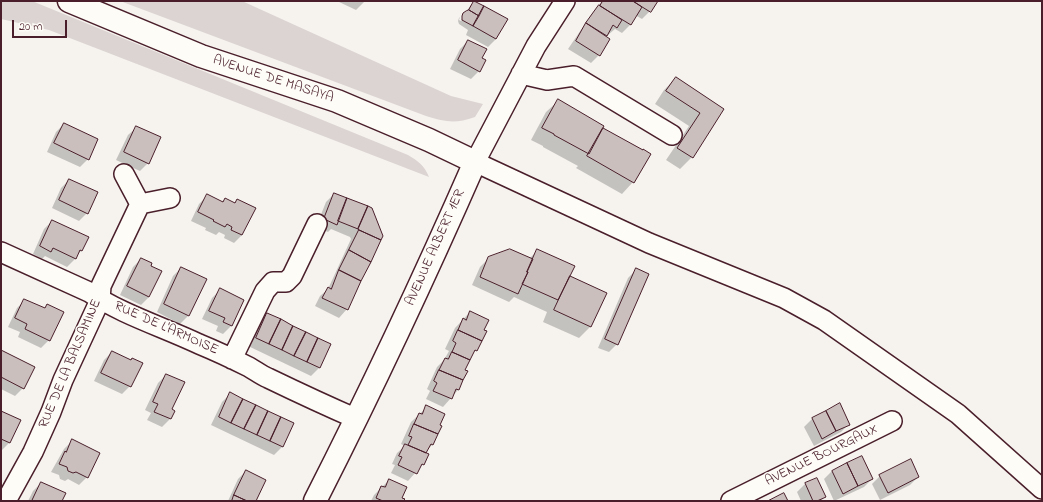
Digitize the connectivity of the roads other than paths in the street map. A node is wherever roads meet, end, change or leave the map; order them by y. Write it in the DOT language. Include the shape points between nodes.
graph roads {
  1 [pos="69,1"];
  2 [pos="565,1"];
  3 [pos="521,74"];
  4 [pos="672,135"];
  5 [pos="475,162"];
  6 [pos="124,174"];
  7 [pos="170,198"];
  8 [pos="140,204"];
  9 [pos="317,224"];
  10 [pos="1,252"];
  11 [pos="100,300"];
  12 [pos="232,359"];
  13 [pos="357,419"];
  14 [pos="892,421"];
  15 [pos="1042,489"];
  16 [pos="6,501"];
  17 [pos="315,501"];
  18 [pos="730,501"];
  1 -- 5 [label="main road, AVENUE DE MASAYA" via="201,56 337,100"];
  2 -- 3 [label="street, AVENUE ALBERT 1ER"];
  3 -- 4 [label="street" via="547,80 574,76"];
  3 -- 5 [label="street, AVENUE ALBERT 1ER"];
  5 -- 13 [label="main road, AVENUE ALBERT 1ER"];
  5 -- 15 [label="street" via="649,243 784,298 824,320 958,414"];
  6 -- 8 [label="street"];
  7 -- 8 [label="street"];
  8 -- 11 [label="street, RUE DE LA BALSAMINE" via="101,286"];
  9 -- 12 [label="street, RUE DE L'ARMOISE" via="292,276 286,282 273,282 266,291"];
  10 -- 11 [label="street, RUE DE L'ARMOISE" via="89,292"];
  11 -- 12 [label="street, RUE DE L'ARMOISE"];
  11 -- 16 [label="street, RUE DE LA BALSAMINE" via="33,452"];
  12 -- 13 [label="street, RUE DE L'ARMOISE"];
  13 -- 17 [label="main road, AVENUE ALBERT 1ER"];
  14 -- 18 [label="street, AVENUE BOURGAUX"];
}
